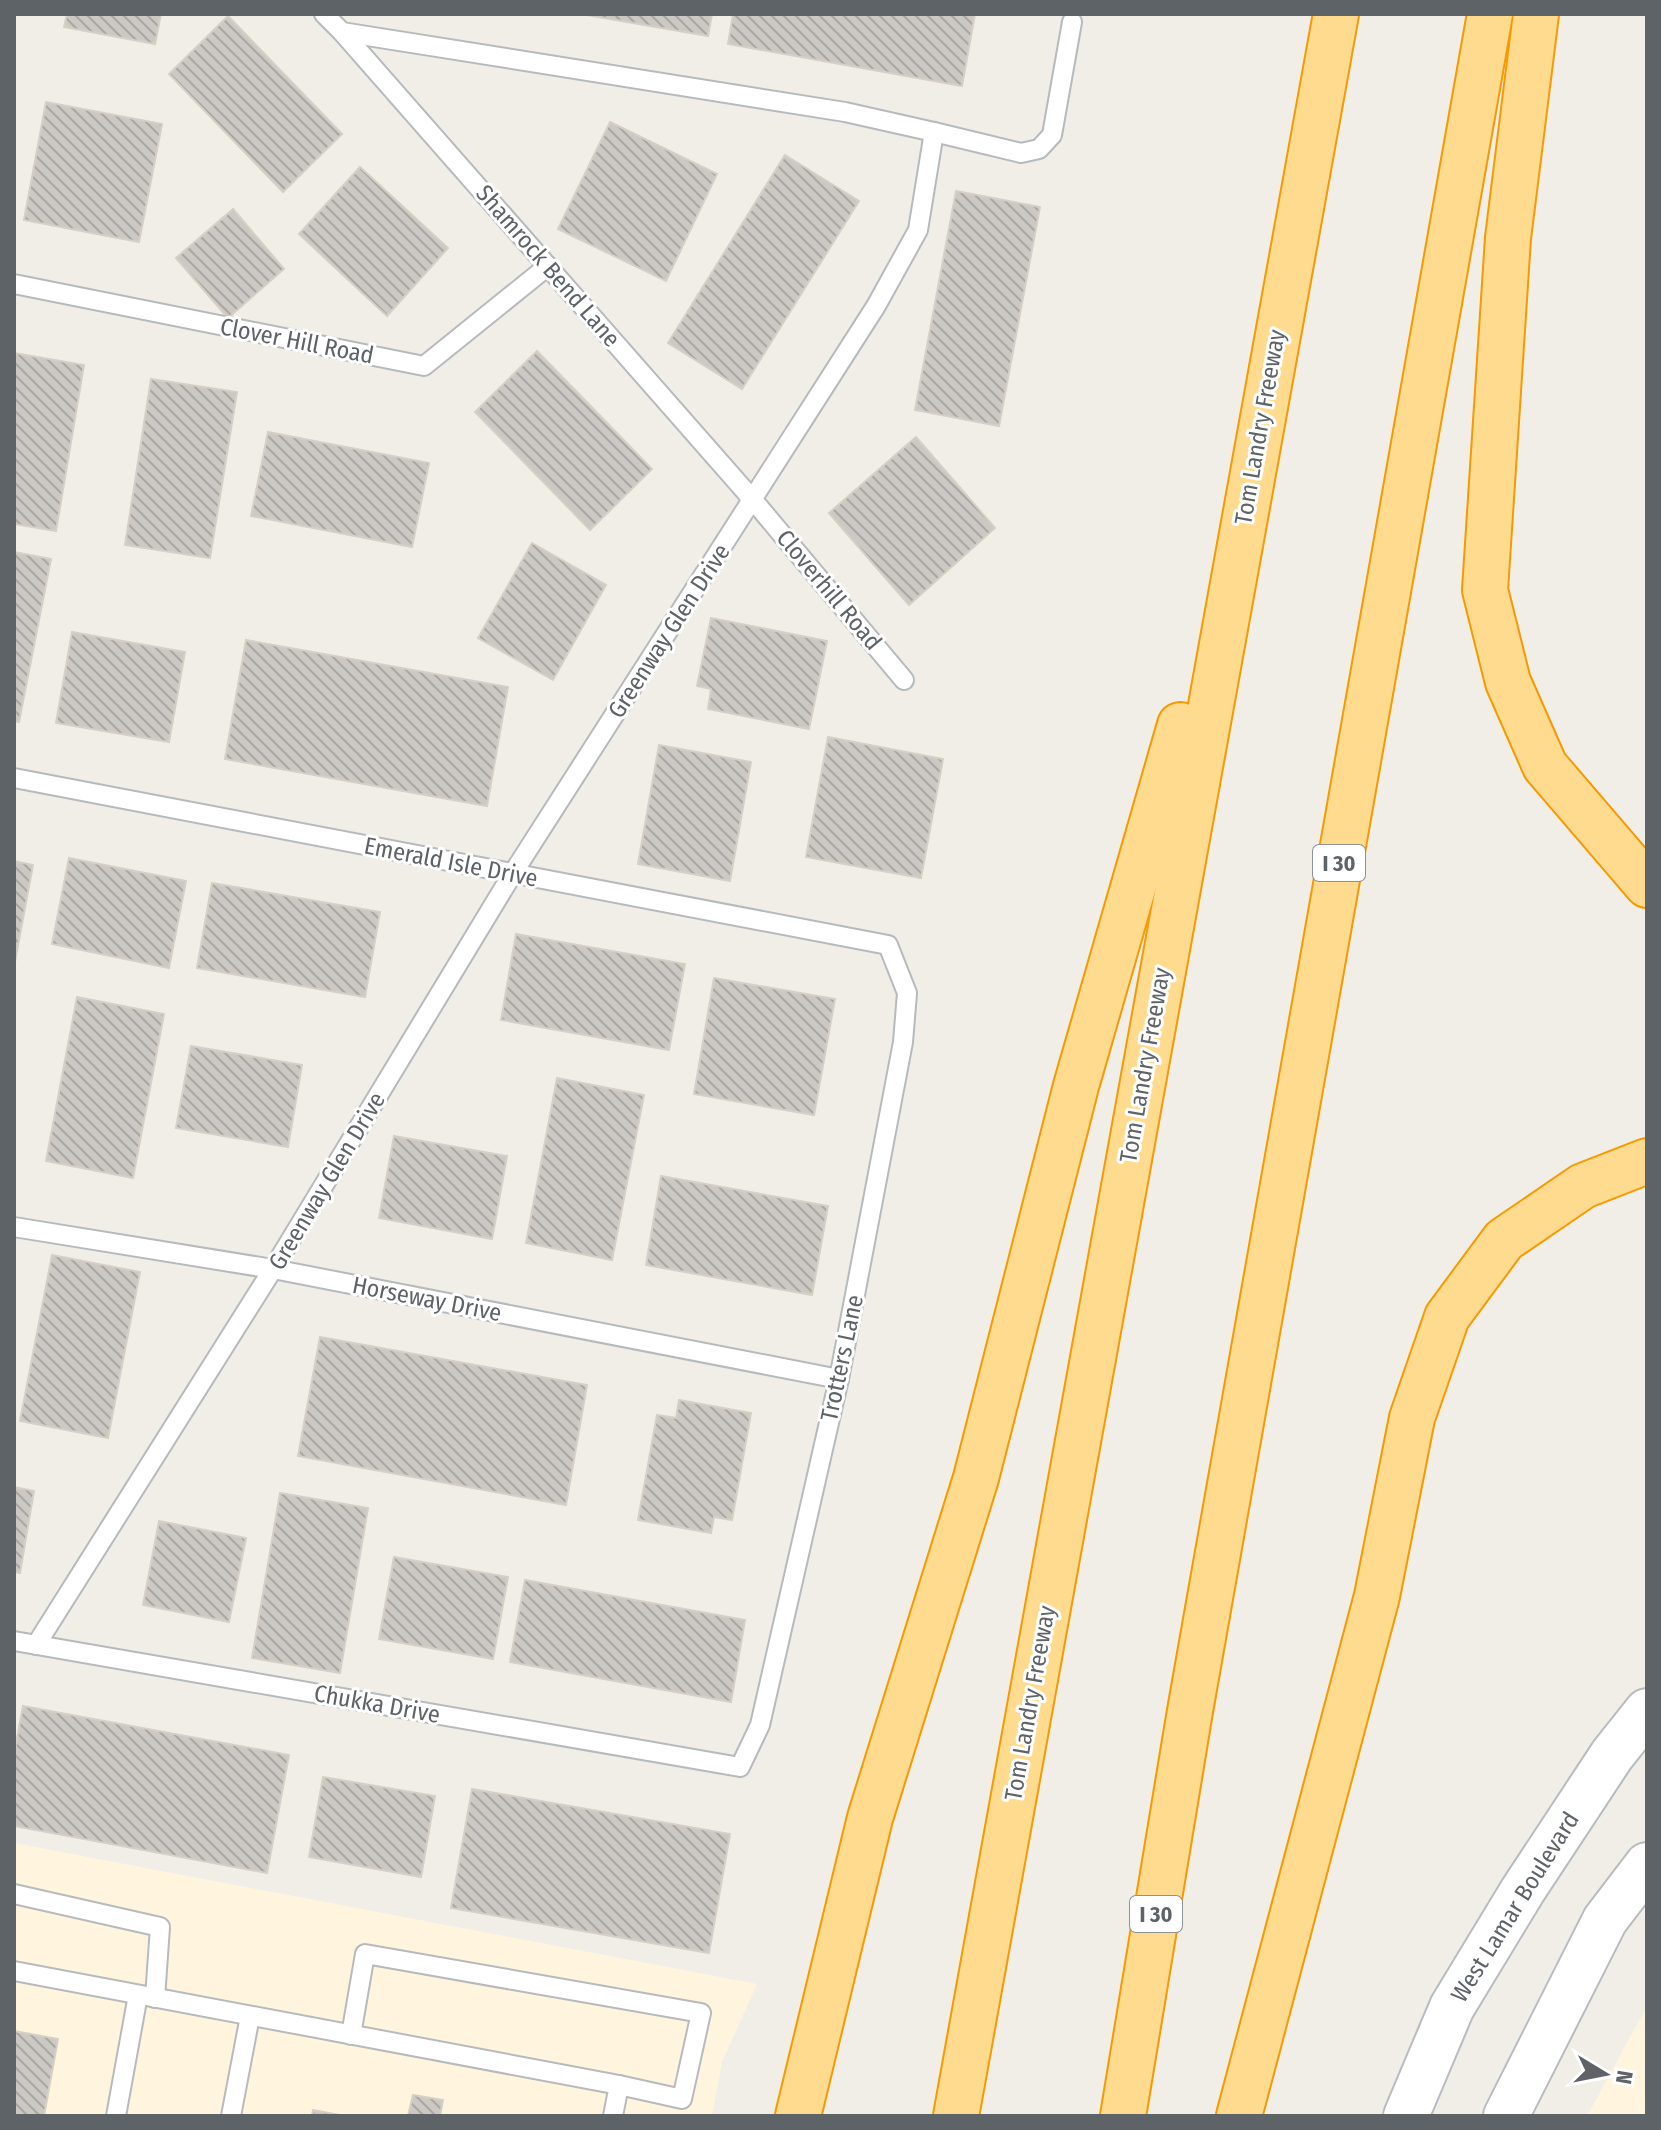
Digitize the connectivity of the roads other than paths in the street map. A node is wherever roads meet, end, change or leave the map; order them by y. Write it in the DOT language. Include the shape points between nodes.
graph roads {
  1 [pos="324,14"];
  2 [pos="1336,14"];
  3 [pos="1490,14"];
  4 [pos="1536,14"];
  5 [pos="1072,22"];
  6 [pos="342,32"];
  7 [pos="934,132"];
  8 [pos="548,266"];
  9 [pos="14,284"];
  10 [pos="1259,437"];
  11 [pos="753,500"];
  12 [pos="904,680"];
  13 [pos="14,778"];
  14 [pos="513,873"];
  15 [pos="1647,885"];
  16 [pos="888,945"];
  17 [pos="1647,1161"];
  18 [pos="14,1227"];
  19 [pos="273,1269"];
  20 [pos="839,1379"];
  21 [pos="14,1641"];
  22 [pos="36,1645"];
  23 [pos="1647,1711"];
  24 [pos="740,1767"];
  25 [pos="1647,1865"];
  26 [pos="14,1894"];
  27 [pos="14,1971"];
  28 [pos="146,1996"];
  29 [pos="250,2016"];
  30 [pos="351,2035"];
  31 [pos="619,2085"];
  32 [pos="116,2116"];
  33 [pos="231,2116"];
  34 [pos="613,2116"];
  35 [pos="798,2116"];
  36 [pos="956,2116"];
  37 [pos="1123,2116"];
  38 [pos="1239,2116"];
  39 [pos="1406,2116"];
  40 [pos="1506,2116"];
  1 -- 6 [label="lane"];
  2 -- 10 [label="highway, Tom Landry Freeway"];
  3 -- 37 [label="highway, I 30" via="1192,1696"];
  4 -- 15 [label="highway" via="1508,238 1485,590 1508,682 1545,766"];
  5 -- 7 [label="lane" via="1052,135 1039,149 1021,153"];
  6 -- 7 [label="lane" via="845,112"];
  6 -- 8 [label="lane, Shamrock Bend Lane"];
  7 -- 11 [label="lane, Greenway Glen Drive" via="918,230"];
  8 -- 9 [label="lane, Clover Hill Road" via="424,366"];
  8 -- 11 [label="lane, Shamrock Bend Lane"];
  10 -- 35 [label="highway" via="1076,1086 976,1478 870,1818"];
  10 -- 36 [label="highway, Tom Landry Freeway"];
  11 -- 12 [label="lane, Cloverhill Road"];
  11 -- 14 [label="lane, Greenway Glen Drive"];
  13 -- 14 [label="lane, Emerald Isle Drive"];
  14 -- 16 [label="lane, Emerald Isle Drive"];
  14 -- 19 [label="lane, Greenway Glen Drive"];
  16 -- 20 [label="lane, Trotters Lane" via="907,993 903,1042"];
  17 -- 38 [label="highway" via="1583,1186 1504,1240 1447,1317 1412,1418 1377,1596"];
  18 -- 19 [label="lane, Horseway Drive"];
  19 -- 20 [label="lane, Horseway Drive"];
  19 -- 22 [label="lane, Greenway Glen Drive"];
  20 -- 24 [label="lane, Trotters Lane" via="760,1725"];
  21 -- 22 [label="lane, Chukka Drive"];
  22 -- 24 [label="lane, Chukka Drive"];
  23 -- 39 [label="main road, West Lamar Boulevard" via="1539,1865 1452,2007"];
  25 -- 40 [label="main road" via="1605,1920"];
  26 -- 28 [label="lane" via="160,1927"];
  27 -- 28 [label="lane"];
  28 -- 29 [label="lane"];
  28 -- 32 [label="lane"];
  29 -- 30 [label="lane"];
  29 -- 33 [label="lane"];
  30 -- 31 [label="lane"];
  30 -- 31 [label="lane" via="365,1954 701,2013 682,2099"];
  31 -- 34 [label="lane"];
}
